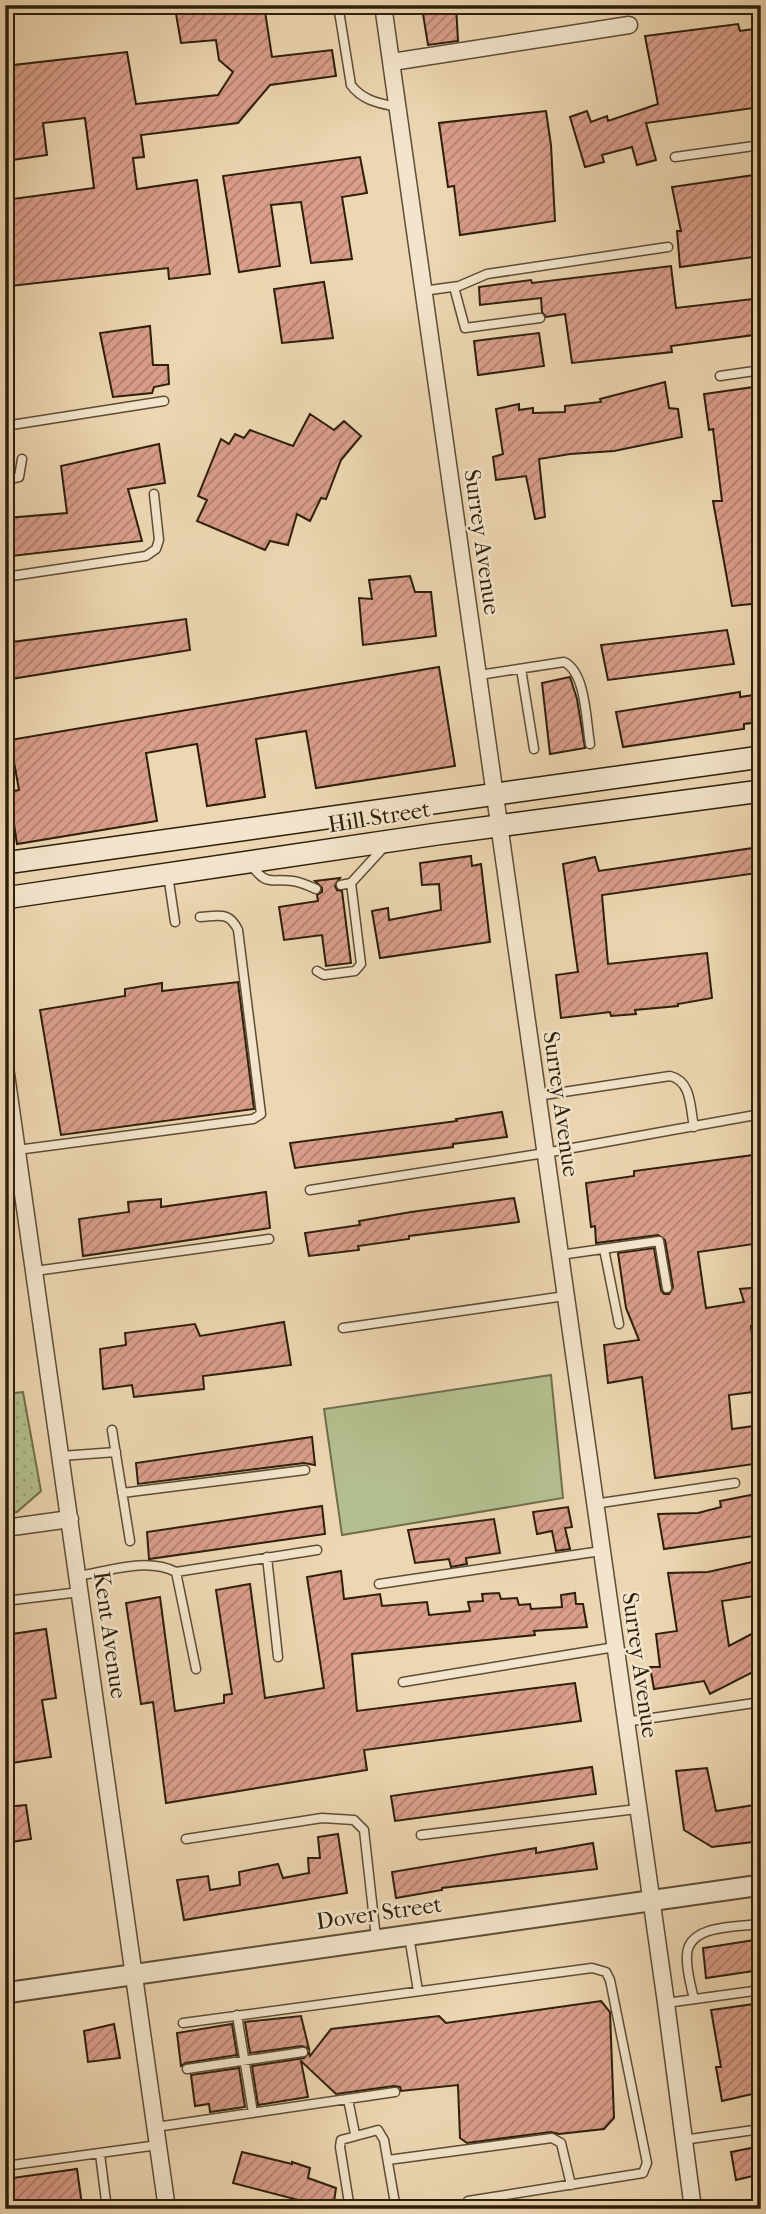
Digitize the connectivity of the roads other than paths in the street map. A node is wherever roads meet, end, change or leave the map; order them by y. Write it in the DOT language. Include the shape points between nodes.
graph roads {
  1 [pos="338,5"];
  2 [pos="383,5"];
  3 [pos="629,25"];
  4 [pos="391,62"];
  5 [pos="397,107"];
  6 [pos="761,145"];
  7 [pos="675,157"];
  8 [pos="668,247"];
  9 [pos="454,286"];
  10 [pos="423,291"];
  11 [pos="540,318"];
  12 [pos="761,370"];
  13 [pos="720,376"];
  14 [pos="164,401"];
  15 [pos="5,426"];
  16 [pos="22,459"];
  17 [pos="5,480"];
  18 [pos="154,494"];
  19 [pos="5,577"];
  20 [pos="522,669"];
  21 [pos="479,675"];
  22 [pos="590,744"];
  23 [pos="534,749"];
  24 [pos="761,757"];
  25 [pos="761,791"];
  26 [pos="495,794"];
  27 [pos="499,826"];
  28 [pos="388,843"];
  29 [pos="5,863"];
  30 [pos="249,863"];
  31 [pos="168,875"];
  32 [pos="351,883"];
  33 [pos="341,885"];
  34 [pos="316,889"];
  35 [pos="5,898"];
  36 [pos="200,917"];
  37 [pos="175,922"];
  38 [pos="317,971"];
  39 [pos="5,1067"];
  40 [pos="537,1096"];
  41 [pos="761,1114"];
  42 [pos="694,1126"];
  43 [pos="17,1150"];
  44 [pos="545,1153"];
  45 [pos="310,1190"];
  46 [pos="269,1240"];
  47 [pos="604,1250"];
  48 [pos="560,1255"];
  49 [pos="35,1271"];
  50 [pos="667,1288"];
  51 [pos="565,1296"];
  52 [pos="619,1324"];
  53 [pos="342,1328"];
  54 [pos="112,1430"];
  55 [pos="116,1452"];
  56 [pos="61,1456"];
  57 [pos="305,1470"];
  58 [pos="735,1483"];
  59 [pos="122,1493"];
  60 [pos="594,1504"];
  61 [pos="70,1519"];
  62 [pos="5,1528"];
  63 [pos="130,1541"];
  64 [pos="317,1550"];
  65 [pos="601,1551"];
  66 [pos="267,1558"];
  67 [pos="176,1572"];
  68 [pos="79,1584"];
  69 [pos="379,1584"];
  70 [pos="5,1601"];
  71 [pos="615,1647"];
  72 [pos="278,1657"];
  73 [pos="196,1669"];
  74 [pos="403,1682"];
  75 [pos="761,1702"];
  76 [pos="625,1722"];
  77 [pos="638,1809"];
  78 [pos="421,1835"];
  79 [pos="186,1839"];
  80 [pos="761,1885"];
  81 [pos="650,1899"];
  82 [pos="761,1924"];
  83 [pos="409,1934"];
  84 [pos="376,1938"];
  85 [pos="135,1974"];
  86 [pos="761,1990"];
  87 [pos="418,1992"];
  88 [pos="5,1993"];
  89 [pos="694,2000"];
  90 [pos="666,2003"];
  91 [pos="237,2015"];
  92 [pos="183,2023"];
  93 [pos="303,2052"];
  94 [pos="244,2059"];
  95 [pos="187,2069"];
  96 [pos="396,2092"];
  97 [pos="348,2099"];
  98 [pos="253,2113"];
  99 [pos="156,2127"];
  100 [pos="761,2129"];
  101 [pos="355,2134"];
  102 [pos="683,2140"];
  103 [pos="158,2146"];
  104 [pos="100,2154"];
  105 [pos="388,2160"];
  106 [pos="5,2166"];
  107 [pos="571,2185"];
  108 [pos="468,2201"];
  109 [pos="107,2209"];
  110 [pos="167,2209"];
  111 [pos="350,2209"];
  112 [pos="396,2209"];
  113 [pos="693,2209"];
  1 -- 5 [label="lane" via="351,85 368,100"];
  2 -- 4 [label="street, Surrey Avenue"];
  3 -- 4 [label="street"];
  4 -- 5 [label="street, Surrey Avenue"];
  5 -- 10 [label="street, Surrey Avenue"];
  6 -- 7 [label="lane"];
  8 -- 9 [label="lane" via="487,274"];
  9 -- 10 [label="lane"];
  9 -- 11 [label="lane" via="465,328"];
  10 -- 21 [label="street, Surrey Avenue"];
  12 -- 13 [label="lane"];
  14 -- 15 [label="lane"];
  16 -- 17 [label="lane" via="19,477"];
  18 -- 19 [label="lane" via="159,540 146,556"];
  20 -- 21 [label="lane"];
  20 -- 22 [label="lane" via="564,662 572,665 579,676"];
  20 -- 23 [label="lane"];
  21 -- 26 [label="street, Surrey Avenue"];
  24 -- 26 [label="main road, Hill Street"];
  25 -- 27 [label="main road, Hill Street"];
  26 -- 27 [label="street, Surrey Avenue"];
  26 -- 29 [label="main road, Hill Street"];
  27 -- 28 [label="main road, Hill Street"];
  27 -- 40 [label="street, Surrey Avenue"];
  28 -- 30 [label="main road, Hill Street"];
  28 -- 32 [label="lane"];
  30 -- 31 [label="main road, Hill Street"];
  30 -- 34 [label="lane" via="268,881 295,881"];
  31 -- 35 [label="main road, Hill Street"];
  31 -- 37 [label="lane"];
  32 -- 33 [label="lane"];
  32 -- 38 [label="lane" via="361,964 355,971 324,975"];
  36 -- 43 [label="lane" via="226,916 238,930 261,1114 253,1119"];
  39 -- 43 [label="street, Kent Avenue"];
  40 -- 42 [label="lane" via="670,1076 685,1084"];
  40 -- 44 [label="street, Surrey Avenue"];
  41 -- 42 [label="lane"];
  42 -- 44 [label="lane"];
  43 -- 49 [label="street, Kent Avenue"];
  44 -- 45 [label="lane"];
  44 -- 48 [label="street, Surrey Avenue"];
  46 -- 49 [label="lane"];
  47 -- 48 [label="lane"];
  47 -- 50 [label="lane" via="659,1241"];
  47 -- 52 [label="lane"];
  48 -- 51 [label="street, Surrey Avenue"];
  49 -- 56 [label="street, Kent Avenue"];
  51 -- 53 [label="lane"];
  51 -- 60 [label="street, Surrey Avenue"];
  54 -- 55 [label="lane"];
  55 -- 56 [label="lane"];
  55 -- 59 [label="lane"];
  56 -- 61 [label="street, Kent Avenue"];
  57 -- 59 [label="lane"];
  58 -- 60 [label="lane"];
  59 -- 63 [label="lane"];
  60 -- 65 [label="street, Surrey Avenue"];
  61 -- 62 [label="street"];
  61 -- 68 [label="street, Kent Avenue"];
  64 -- 66 [label="lane"];
  65 -- 69 [label="lane"];
  65 -- 71 [label="street, Surrey Avenue"];
  66 -- 67 [label="lane"];
  66 -- 72 [label="lane"];
  67 -- 68 [label="lane" via="150,1565"];
  67 -- 73 [label="lane"];
  68 -- 70 [label="lane"];
  68 -- 85 [label="street, Kent Avenue"];
  71 -- 74 [label="lane"];
  71 -- 76 [label="street, Surrey Avenue"];
  75 -- 76 [label="lane"];
  76 -- 77 [label="street, Surrey Avenue"];
  77 -- 78 [label="lane"];
  77 -- 81 [label="street, Surrey Avenue"];
  79 -- 84 [label="lane" via="322,1818 354,1820 366,1839"];
  80 -- 81 [label="street, Dover Street"];
  81 -- 83 [label="street, Dover Street"];
  81 -- 90 [label="street, Surrey Avenue"];
  82 -- 89 [label="lane" via="694,1937 687,1957"];
  83 -- 84 [label="street, Dover Street"];
  83 -- 87 [label="lane"];
  84 -- 85 [label="street, Dover Street"];
  85 -- 88 [label="street, Dover Street"];
  85 -- 99 [label="street, Kent Avenue"];
  86 -- 89 [label="lane"];
  87 -- 91 [label="lane"];
  87 -- 107 [label="lane" via="592,1968 606,1972 646,2168 636,2175"];
  89 -- 90 [label="lane"];
  90 -- 102 [label="street, Surrey Avenue"];
  91 -- 92 [label="lane"];
  91 -- 94 [label="lane"];
  93 -- 94 [label="lane"];
  94 -- 95 [label="lane"];
  94 -- 98 [label="lane"];
  96 -- 97 [label="lane"];
  97 -- 98 [label="lane"];
  97 -- 101 [label="lane"];
  98 -- 99 [label="lane"];
  99 -- 103 [label="street, Kent Avenue"];
  100 -- 102 [label="lane"];
  101 -- 105 [label="lane" via="378,2130"];
  101 -- 111 [label="lane" via="341,2140 340,2147"];
  102 -- 113 [label="street, Surrey Avenue"];
  103 -- 104 [label="lane"];
  103 -- 110 [label="street, Kent Avenue"];
  104 -- 106 [label="lane"];
  104 -- 109 [label="lane"];
  105 -- 107 [label="lane" via="552,2138 561,2143"];
  105 -- 112 [label="lane"];
  107 -- 108 [label="lane"];
}
